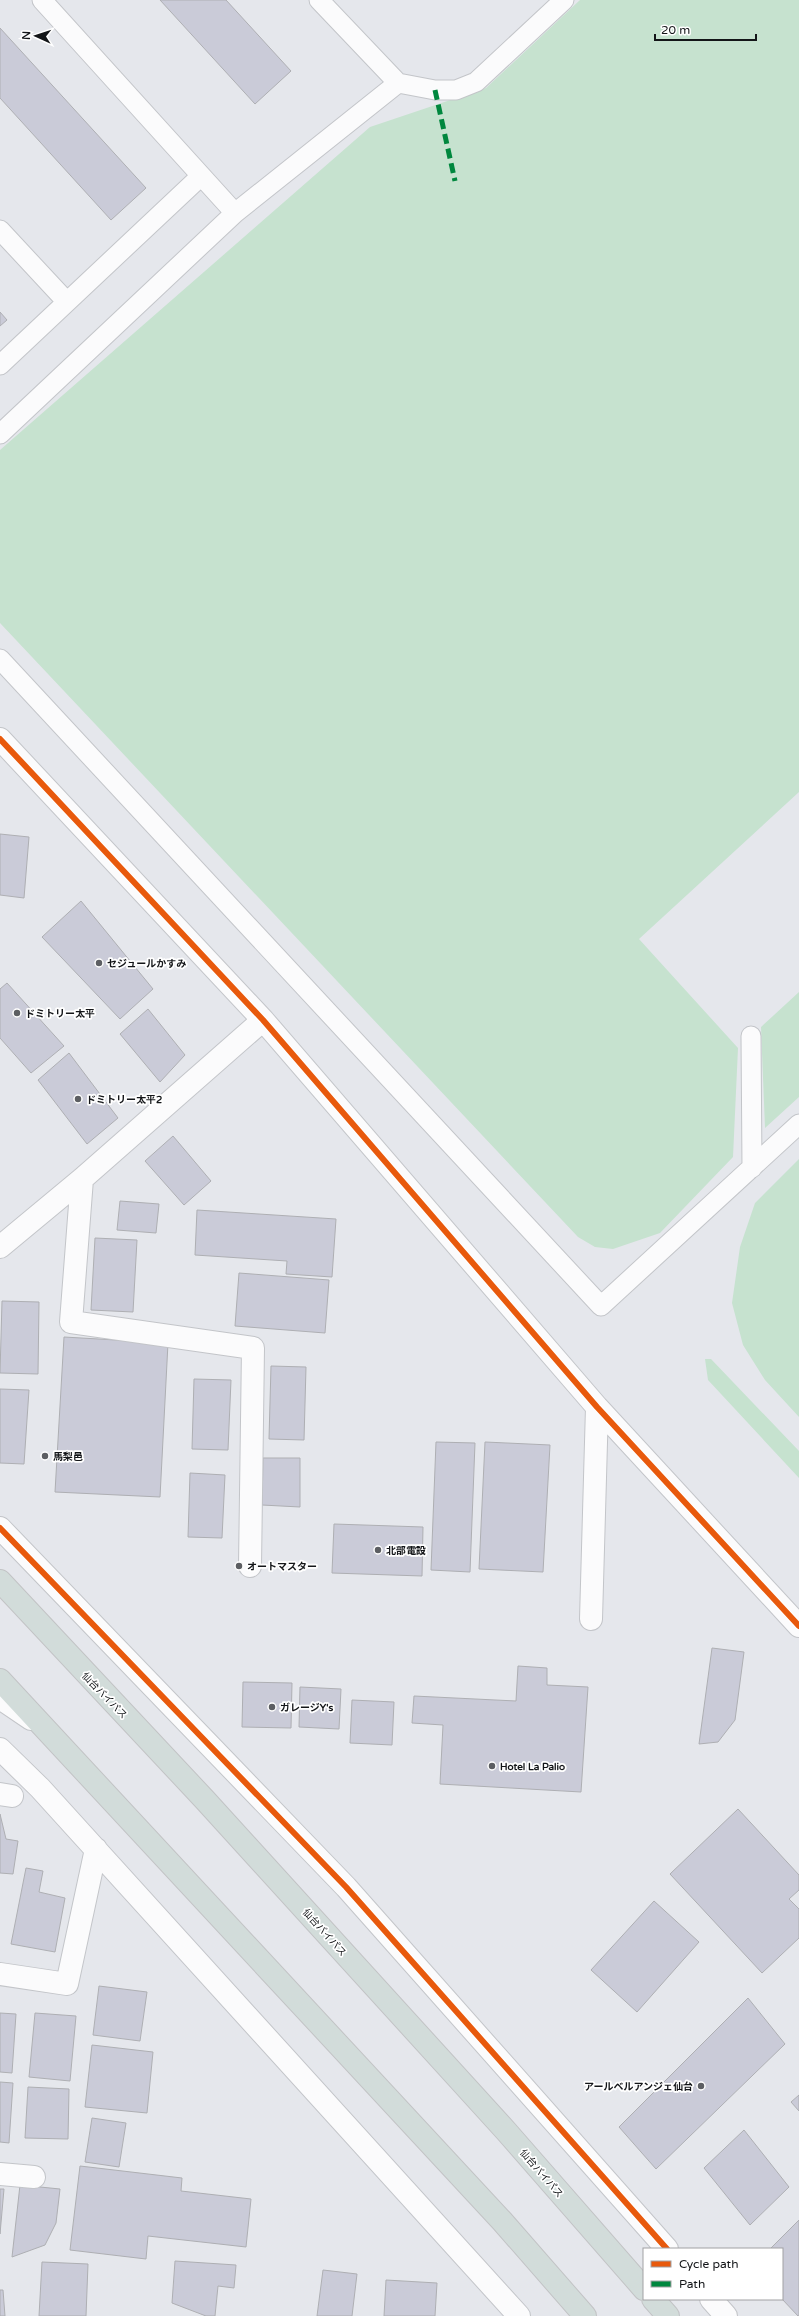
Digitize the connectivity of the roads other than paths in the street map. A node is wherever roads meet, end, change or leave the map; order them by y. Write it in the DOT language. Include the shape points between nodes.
graph roads {
  1 [pos="42,0"];
  2 [pos="319,0"];
  3 [pos="564,0"];
  4 [pos="398,83"];
  5 [pos="201,176"];
  6 [pos="235,214"];
  7 [pos="0,230"];
  8 [pos="67,302"];
  9 [pos="0,365"];
  10 [pos="0,434"];
  11 [pos="0,659"];
  12 [pos="0,739"];
  13 [pos="263,1020"];
  14 [pos="751,1036"];
  15 [pos="799,1124"];
  16 [pos="752,1168"];
  17 [pos="82,1179"];
  18 [pos="0,1247"];
  19 [pos="597,1408"];
  20 [pos="0,1528"];
  21 [pos="250,1566"];
  22 [pos="0,1581"];
  23 [pos="591,1619"];
  24 [pos="799,1626"];
  25 [pos="0,1680"];
  26 [pos="0,1698"];
  27 [pos="47,1730"];
  28 [pos="0,1749"];
  29 [pos="96,1849"];
  30 [pos="0,1974"];
  31 [pos="0,2174"];
  32 [pos="34,2177"];
  33 [pos="666,2248"];
  34 [pos="643,2288"];
  35 [pos="654,2300"];
  36 [pos="712,2300"];
  37 [pos="520,2316"];
  38 [pos="585,2316"];
  39 [pos="668,2316"];
  40 [pos="726,2316"];
  1 -- 5 [label="lane"];
  2 -- 4 [label="lane"];
  3 -- 4 [label="lane" via="476,82 456,90 435,90"];
  4 -- 6 [label="lane"];
  5 -- 6 [label="lane"];
  5 -- 8 [label="lane"];
  6 -- 10 [label="lane"];
  7 -- 8 [label="lane"];
  8 -- 9 [label="lane"];
  11 -- 16 [label="lane" via="601,1306"];
  12 -- 13 [label="street"];
  13 -- 17 [label="street"];
  13 -- 19 [label="street"];
  14 -- 16 [label="lane"];
  15 -- 16 [label="lane"];
  17 -- 18 [label="street"];
  17 -- 21 [label="street" via="71,1322 253,1348"];
  19 -- 23 [label="street"];
  19 -- 24 [label="street"];
  20 -- 33 [label="street" via="346,1887"];
  22 -- 34 [label="highway, 仙台バイパス" via="205,1800 506,2131"];
  25 -- 27 [label="highway"];
  26 -- 27 [label="street"];
  27 -- 38 [label="highway" via="496,2215"];
  28 -- 29 [label="street"];
  29 -- 30 [label="street" via="67,1984"];
  29 -- 37 [label="street"];
  31 -- 32 [label="street"];
  35 -- 39 [label="highway"];
  36 -- 40 [label="street"];
}
